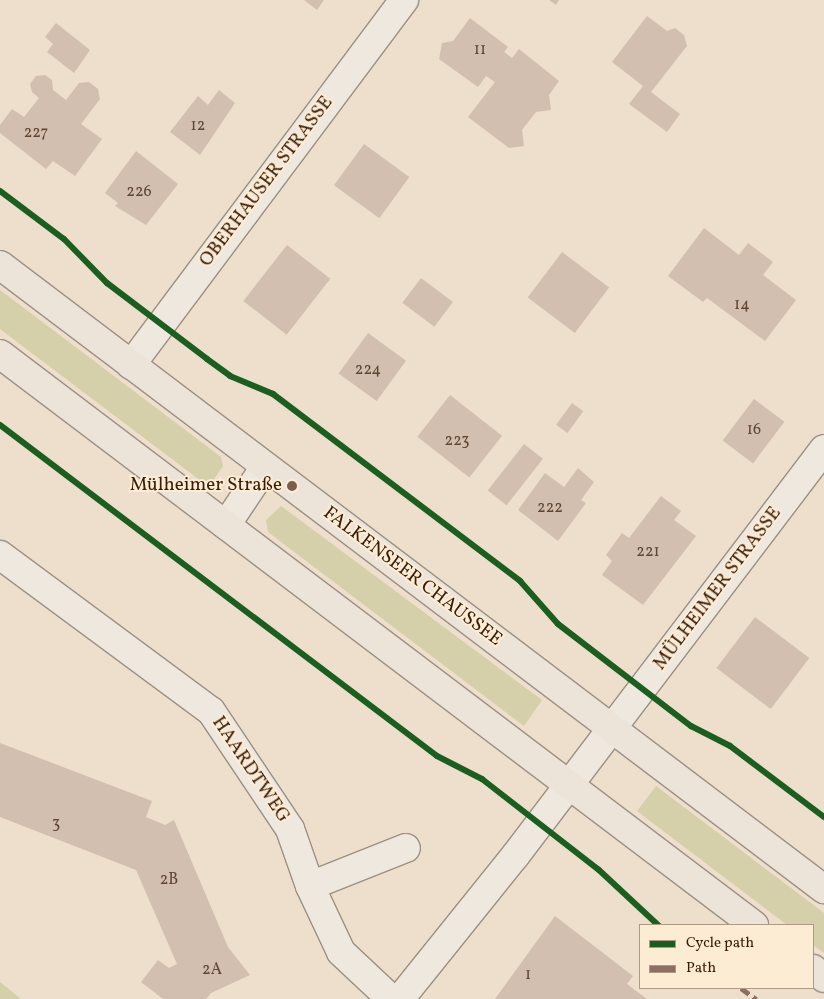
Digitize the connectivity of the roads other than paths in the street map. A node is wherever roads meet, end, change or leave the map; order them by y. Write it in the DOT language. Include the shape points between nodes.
graph roads {
  1 [pos="404,0"];
  2 [pos="0,265"];
  3 [pos="0,354"];
  4 [pos="131,365"];
  5 [pos="824,449"];
  6 [pos="265,466"];
  7 [pos="226,525"];
  8 [pos="0,555"];
  9 [pos="612,729"];
  10 [pos="570,785"];
  11 [pos="406,848"];
  12 [pos="310,886"];
  13 [pos="824,889"];
  14 [pos="753,924"];
  15 [pos="391,999"];
  16 [pos="400,999"];
  1 -- 4 [label="street, OBERHAUSER STRASSE"];
  2 -- 4 [label="main road, FALKENSEER CHAUSSEE"];
  3 -- 7 [label="main road"];
  4 -- 6 [label="main road, FALKENSEER CHAUSSEE"];
  5 -- 9 [label="street, MÜLHEIMER STRASSE"];
  6 -- 7 [label="street"];
  6 -- 9 [label="main road, FALKENSEER CHAUSSEE"];
  7 -- 10 [label="main road"];
  8 -- 12 [label="street, HAARDTWEG" via="211,711 286,821"];
  9 -- 10 [label="street, MÜLHEIMER STRASSE"];
  9 -- 13 [label="main road, FALKENSEER CHAUSSEE"];
  10 -- 14 [label="main road"];
  10 -- 16 [label="street, MÜLHEIMER STRASSE"];
  11 -- 12 [label="street"];
  12 -- 15 [label="street, HAARDTWEG" via="341,952"];
}
